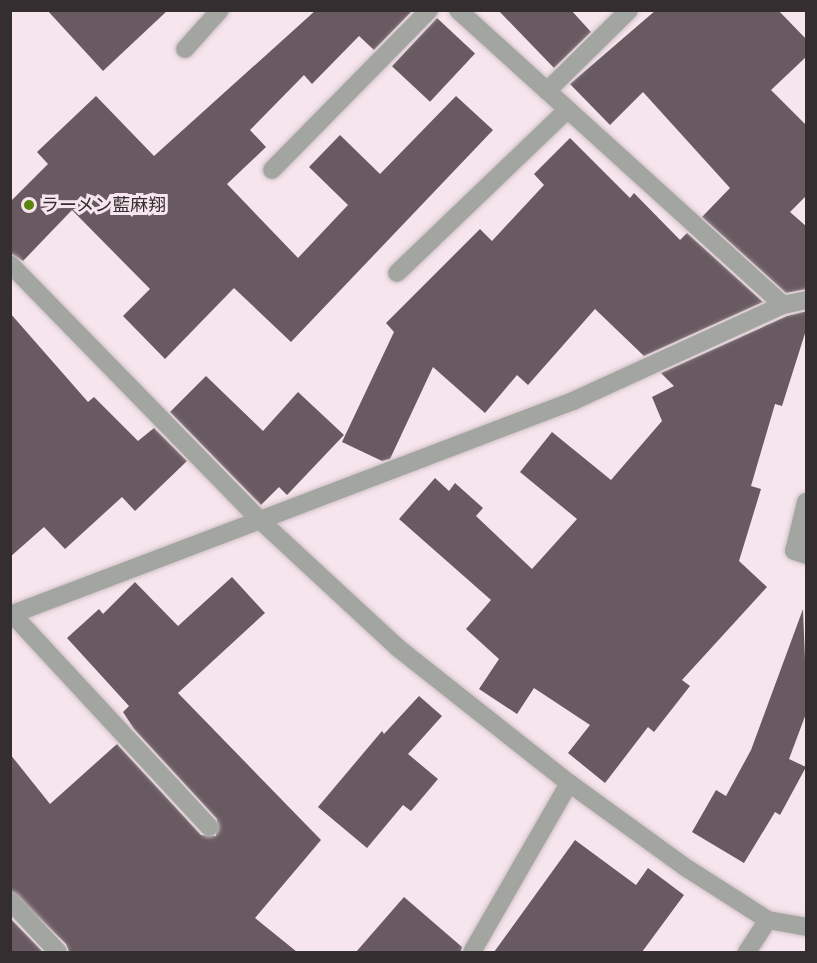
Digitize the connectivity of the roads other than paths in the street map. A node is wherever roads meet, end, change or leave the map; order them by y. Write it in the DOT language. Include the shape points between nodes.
graph roads {
  1 [pos="220,10"];
  2 [pos="429,10"];
  3 [pos="458,10"];
  4 [pos="628,10"];
  5 [pos="185,49"];
  6 [pos="547,91"];
  7 [pos="567,110"];
  8 [pos="272,170"];
  9 [pos="10,264"];
  10 [pos="397,273"];
  11 [pos="807,300"];
  12 [pos="783,305"];
  13 [pos="807,502"];
  14 [pos="262,522"];
  15 [pos="807,555"];
  16 [pos="12,615"];
  17 [pos="568,783"];
  18 [pos="209,827"];
  19 [pos="10,901"];
  20 [pos="768,920"];
  21 [pos="807,927"];
  22 [pos="58,952"];
  23 [pos="472,952"];
  24 [pos="747,952"];
  1 -- 5 [label="street"];
  2 -- 8 [label="street"];
  3 -- 6 [label="street"];
  4 -- 6 [label="street"];
  6 -- 7 [label="street"];
  7 -- 10 [label="street"];
  7 -- 12 [label="street"];
  9 -- 14 [label="street"];
  11 -- 12 [label="street"];
  12 -- 14 [label="street" via="573,401"];
  13 -- 15 [label="street" via="794,550"];
  14 -- 16 [label="street"];
  14 -- 17 [label="street" via="398,648"];
  16 -- 18 [label="street"];
  17 -- 20 [label="street"];
  17 -- 23 [label="street"];
  19 -- 22 [label="street"];
  20 -- 21 [label="street"];
  20 -- 24 [label="street"];
}
